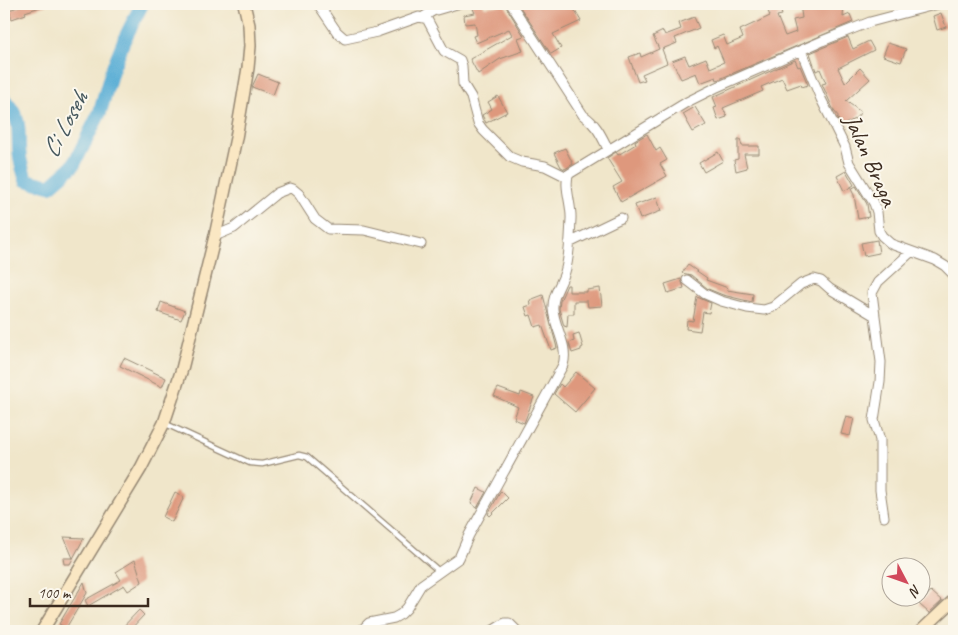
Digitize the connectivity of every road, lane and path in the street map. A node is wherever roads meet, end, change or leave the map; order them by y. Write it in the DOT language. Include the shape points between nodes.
graph roads {
  1 [pos="244,4"];
  2 [pos="318,4"];
  3 [pos="457,4"];
  4 [pos="511,4"];
  5 [pos="938,4"];
  6 [pos="423,17"];
  7 [pos="801,51"];
  8 [pos="608,150"];
  9 [pos="567,177"];
  10 [pos="621,218"];
  11 [pos="215,236"];
  12 [pos="569,243"];
  13 [pos="421,244"];
  14 [pos="911,252"];
  15 [pos="954,275"];
  16 [pos="686,280"];
  17 [pos="875,316"];
  18 [pos="164,423"];
  19 [pos="884,517"];
  20 [pos="440,572"];
  21 [pos="954,600"];
  22 [pos="42,631"];
  23 [pos="361,631"];
  24 [pos="492,631"];
  25 [pos="517,631"];
  26 [pos="921,631"];
  1 -- 11 [label="street" via="250,46 248,68"];
  2 -- 6 [label="street" via="345,39"];
  3 -- 6 [label="street"];
  4 -- 8 [label="street" via="583,115 600,133"];
  5 -- 7 [label="street" via="870,22"];
  6 -- 9 [label="street" via="433,27 444,51 460,60 463,84 483,130 510,157 545,166"];
  7 -- 8 [label="street" via="687,102"];
  7 -- 14 [label="street, Jalan Braga" via="845,147 849,163 878,212 879,231 891,244"];
  8 -- 9 [label="street"];
  9 -- 12 [label="street" via="571,216"];
  10 -- 12 [label="street"];
  11 -- 13 [label="street" via="234,228 277,193 290,188 299,194 315,219 328,229 364,230"];
  11 -- 18 [label="street" via="182,369"];
  12 -- 20 [label="street" via="565,272 553,301 565,354 563,365 461,555"];
  14 -- 15 [label="street, Jalan Braga" via="935,260"];
  14 -- 17 [label="street" via="874,288"];
  16 -- 17 [label="street" via="721,301 768,310 802,284 814,279"];
  17 -- 19 [label="street" via="881,362 874,420 880,440 880,490"];
  18 -- 20 [label="lane" via="250,463 262,464 299,454 307,457"];
  18 -- 22 [label="street" via="116,510"];
  20 -- 23 [label="street" via="421,585 401,614 369,623"];
  21 -- 26 [label="street"];
  24 -- 25 [label="street" via="505,622"];
}
